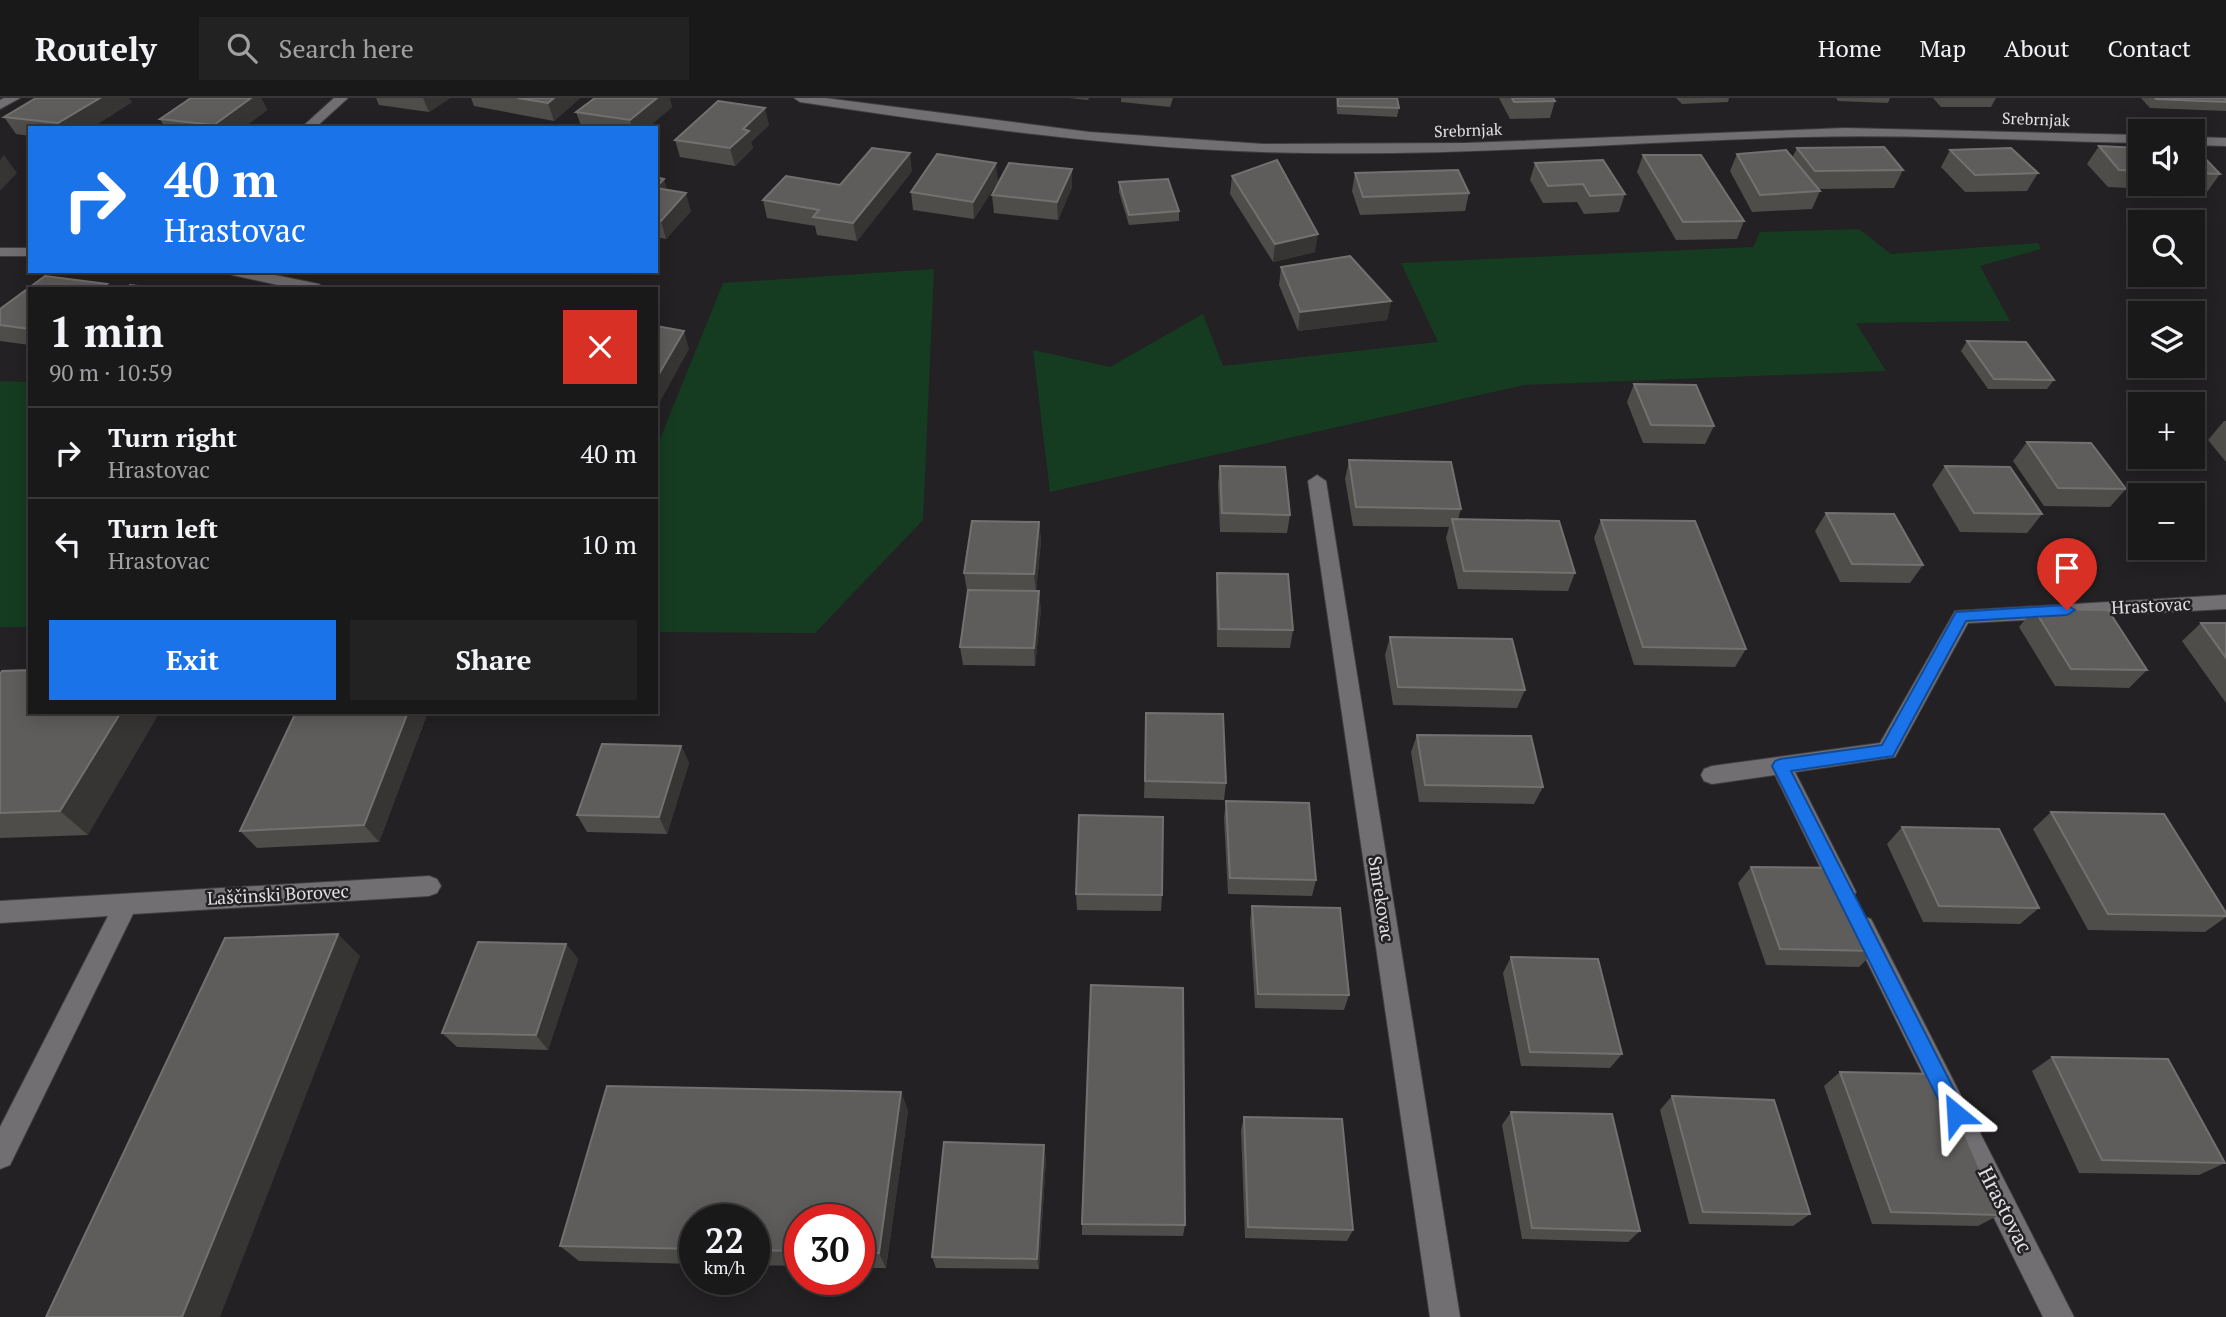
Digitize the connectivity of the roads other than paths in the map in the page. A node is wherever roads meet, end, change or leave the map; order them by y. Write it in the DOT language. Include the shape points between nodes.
graph roads {
  1 [pos="14,98"];
  2 [pos="342,98"];
  3 [pos="800,98"];
  4 [pos="0,105"];
  5 [pos="309,126"];
  6 [pos="2128,139"];
  7 [pos="2205,141"];
  8 [pos="2226,142"];
  9 [pos="0,252"];
  10 [pos="28,252"];
  11 [pos="242,273"];
  12 [pos="309,287"];
  13 [pos="1317,481"];
  14 [pos="2226,602"];
  15 [pos="1780,766"];
  16 [pos="1712,775"];
  17 [pos="429,886"];
  18 [pos="127,903"];
  19 [pos="0,912"];
  20 [pos="0,1155"];
  21 [pos="1445,1317"];
  22 [pos="2059,1317"];
  1 -- 4 [label="street"];
  2 -- 5 [label="street"];
  3 -- 6 [label="street, Srebrnjak" via="1066,134 1263,148 1456,149 1817,133"];
  7 -- 8 [label="street"];
  9 -- 10 [label="street"];
  11 -- 12 [label="street"];
  13 -- 21 [label="street, Smrekovac"];
  14 -- 15 [label="street, Hrastovac" via="1962,616 1887,751"];
  15 -- 16 [label="street, Hrastovac"];
  15 -- 22 [label="street, Hrastovac"];
  17 -- 18 [label="street, Laščinski Borovec"];
  18 -- 19 [label="street, Laščinski Borovec"];
  18 -- 20 [label="street"];
}
